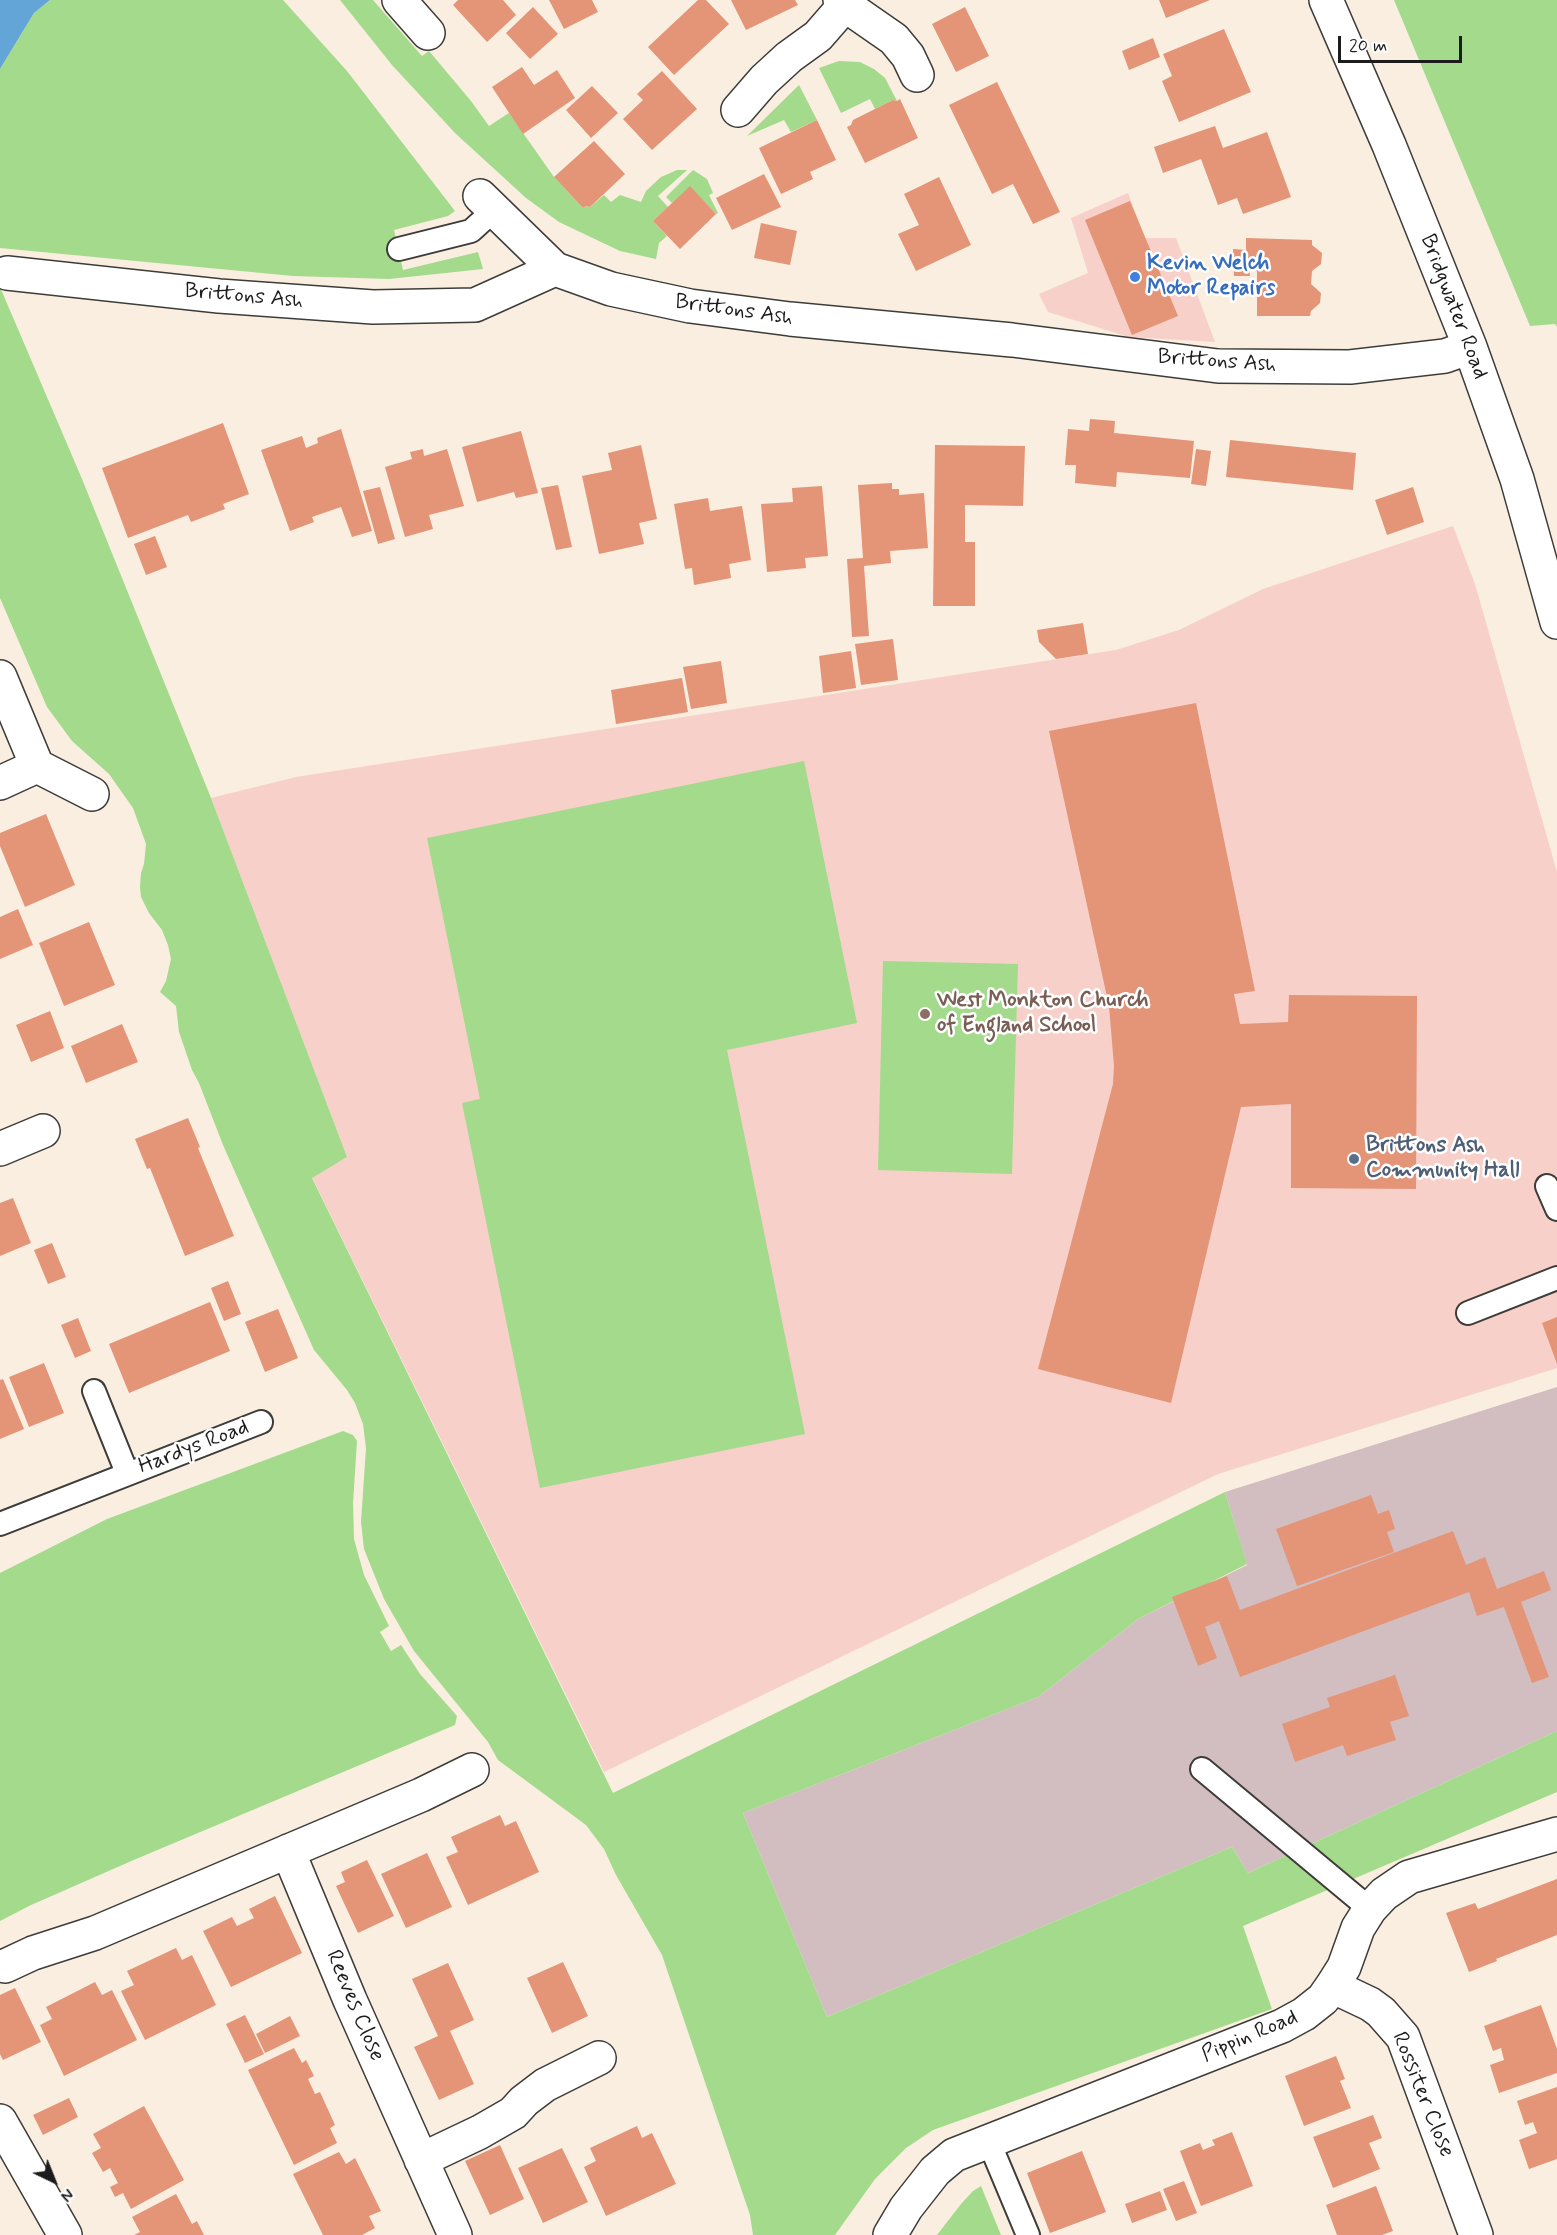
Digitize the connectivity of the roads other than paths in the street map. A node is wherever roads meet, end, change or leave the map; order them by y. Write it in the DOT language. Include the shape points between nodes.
graph roads {
  1 [pos="399,0"];
  2 [pos="1326,0"];
  3 [pos="842,3"];
  4 [pos="428,33"];
  5 [pos="917,75"];
  6 [pos="738,110"];
  7 [pos="486,203"];
  8 [pos="399,249"];
  9 [pos="555,269"];
  10 [pos="7,273"];
  11 [pos="1470,347"];
  12 [pos="1557,622"];
  13 [pos="0,677"];
  14 [pos="37,766"];
  15 [pos="0,783"];
  16 [pos="92,794"];
  17 [pos="43,1131"];
  18 [pos="0,1149"];
  19 [pos="1547,1186"];
  20 [pos="1557,1209"];
  21 [pos="1557,1278"];
  22 [pos="1468,1313"];
  23 [pos="94,1391"];
  24 [pos="261,1422"];
  25 [pos="127,1473"];
  26 [pos="0,1524"];
  27 [pos="1202,1769"];
  28 [pos="472,1770"];
  29 [pos="1557,1834"];
  30 [pos="288,1851"];
  31 [pos="1370,1909"];
  32 [pos="5,1966"];
  33 [pos="1332,1986"];
  34 [pos="599,2058"];
  35 [pos="0,2121"];
  36 [pos="989,2142"];
  37 [pos="421,2160"];
  38 [pos="65,2235"];
  39 [pos="455,2235"];
  40 [pos="890,2235"];
  41 [pos="1028,2235"];
  42 [pos="1476,2235"];
  1 -- 4 [label="street"];
  2 -- 11 [label="street, Bridgwater Road"];
  3 -- 5 [label="street" via="894,39"];
  3 -- 6 [label="street" via="818,36 764,80"];
  7 -- 8 [label="lane" via="471,231"];
  7 -- 9 [label="street"];
  9 -- 10 [label="street, Brittons Ash" via="475,305 373,307 219,296"];
  9 -- 11 [label="street, Brittons Ash" via="611,289 690,306 1218,366 1350,367 1445,356"];
  11 -- 12 [label="street, Bridgwater Road" via="1517,478"];
  13 -- 14 [label="street"];
  14 -- 15 [label="street"];
  14 -- 16 [label="street"];
  17 -- 18 [label="street"];
  19 -- 20 [label="lane"];
  21 -- 22 [label="lane"];
  23 -- 25 [label="lane, Hardys Road"];
  24 -- 25 [label="lane, Hardys Road"];
  25 -- 26 [label="lane, Hardys Road"];
  27 -- 31 [label="lane"];
  28 -- 30 [label="street" via="421,1796"];
  29 -- 31 [label="street, Pippin Road" via="1409,1877"];
  30 -- 32 [label="street" via="95,1934"];
  30 -- 37 [label="street, Reeves Close"];
  31 -- 33 [label="street, Pippin Road"];
  33 -- 36 [label="street, Pippin Road" via="1323,1999 1282,2026"];
  33 -- 42 [label="street, Rossiter Close" via="1370,2004 1403,2037"];
  34 -- 37 [label="street" via="545,2085 513,2113 480,2132"];
  35 -- 38 [label="street"];
  36 -- 40 [label="street, Pippin Road" via="954,2155 935,2170"];
  36 -- 41 [label="lane"];
  37 -- 39 [label="street, Reeves Close"];
}
